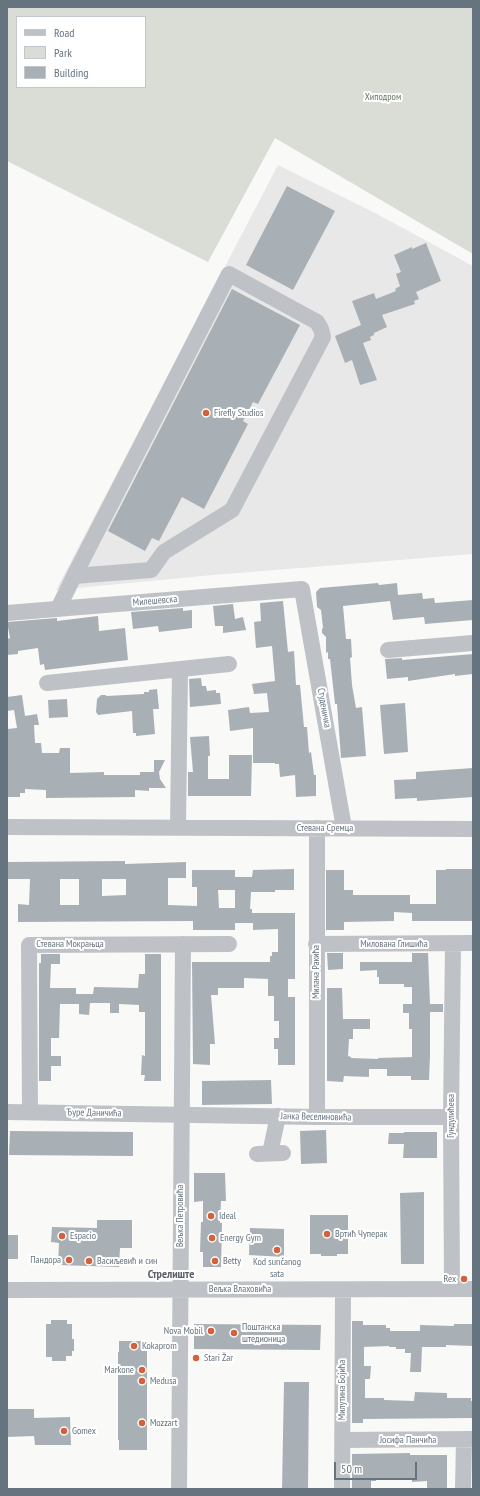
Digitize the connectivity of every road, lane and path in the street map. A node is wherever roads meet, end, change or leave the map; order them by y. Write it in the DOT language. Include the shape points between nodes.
graph roads {
  1 [pos="74,576"];
  2 [pos="302,589"];
  3 [pos="58,609"];
  4 [pos="7,613"];
  5 [pos="473,643"];
  6 [pos="388,650"];
  7 [pos="229,664"];
  8 [pos="180,670"];
  9 [pos="47,683"];
  10 [pos="7,826"];
  11 [pos="178,828"];
  12 [pos="316,828"];
  13 [pos="344,828"];
  14 [pos="473,829"];
  15 [pos="473,943"];
  16 [pos="183,944"];
  17 [pos="229,944"];
  18 [pos="316,944"];
  19 [pos="453,944"];
  20 [pos="7,1112"];
  21 [pos="30,1112"];
  22 [pos="181,1114"];
  23 [pos="278,1116"];
  24 [pos="317,1117"];
  25 [pos="451,1117"];
  26 [pos="270,1154"];
  27 [pos="180,1289"];
  28 [pos="452,1289"];
  29 [pos="473,1289"];
  30 [pos="7,1290"];
  31 [pos="343,1290"];
  32 [pos="468,1439"];
  33 [pos="342,1440"];
  34 [pos="179,1489"];
  35 [pos="342,1489"];
  36 [pos="463,1489"];
  1 -- 1 [label="street" via="229,274 316,322 323,337 232,510 164,552 152,570"];
  1 -- 3 [label="street"];
  2 -- 3 [label="street, Милешевска"];
  2 -- 13 [label="street, Студеничка"];
  3 -- 4 [label="street, Милешевска"];
  5 -- 6 [label="street"];
  7 -- 8 [label="street"];
  8 -- 9 [label="street"];
  8 -- 11 [label="street"];
  10 -- 11 [label="street, Стевана Сремца"];
  11 -- 12 [label="street, Стевана Сремца"];
  12 -- 13 [label="street, Стевана Сремца"];
  12 -- 18 [label="street, Милана Ракића"];
  13 -- 14 [label="street, Стевана Сремца"];
  15 -- 19 [label="street, Милована Глишића"];
  16 -- 17 [label="street, Стевана Мокрањца"];
  16 -- 21 [label="street, Стевана Мокрањца" via="29,945"];
  16 -- 22 [label="street, Вељка Петровића"];
  18 -- 19 [label="street, Милована Глишића"];
  18 -- 24 [label="street, Милана Ракића"];
  19 -- 25 [label="street, Гундулићева"];
  20 -- 21 [label="street, Ђуре Даничића"];
  21 -- 22 [label="street, Ђуре Даничића"];
  22 -- 23 [label="street, Јанка Веселиновића"];
  22 -- 27 [label="street, Вељка Петровића"];
  23 -- 24 [label="street, Јанка Веселиновића"];
  23 -- 26 [label="street"];
  24 -- 25 [label="street, Јанка Веселиновића"];
  25 -- 28 [label="street, Гундулићева"];
  27 -- 30 [label="street, Вељка Влаховића"];
  27 -- 31 [label="street, Вељка Влаховића"];
  27 -- 34 [label="street, Вељка Петровића"];
  28 -- 29 [label="street, Вељка Влаховића"];
  28 -- 31 [label="street, Вељка Влаховића"];
  31 -- 33 [label="street, Милутина Бојића"];
  32 -- 33 [label="street, Јосифа Панчића"];
  32 -- 36 [label="street"];
  33 -- 35 [label="street, Милутина Бојића"];
}
